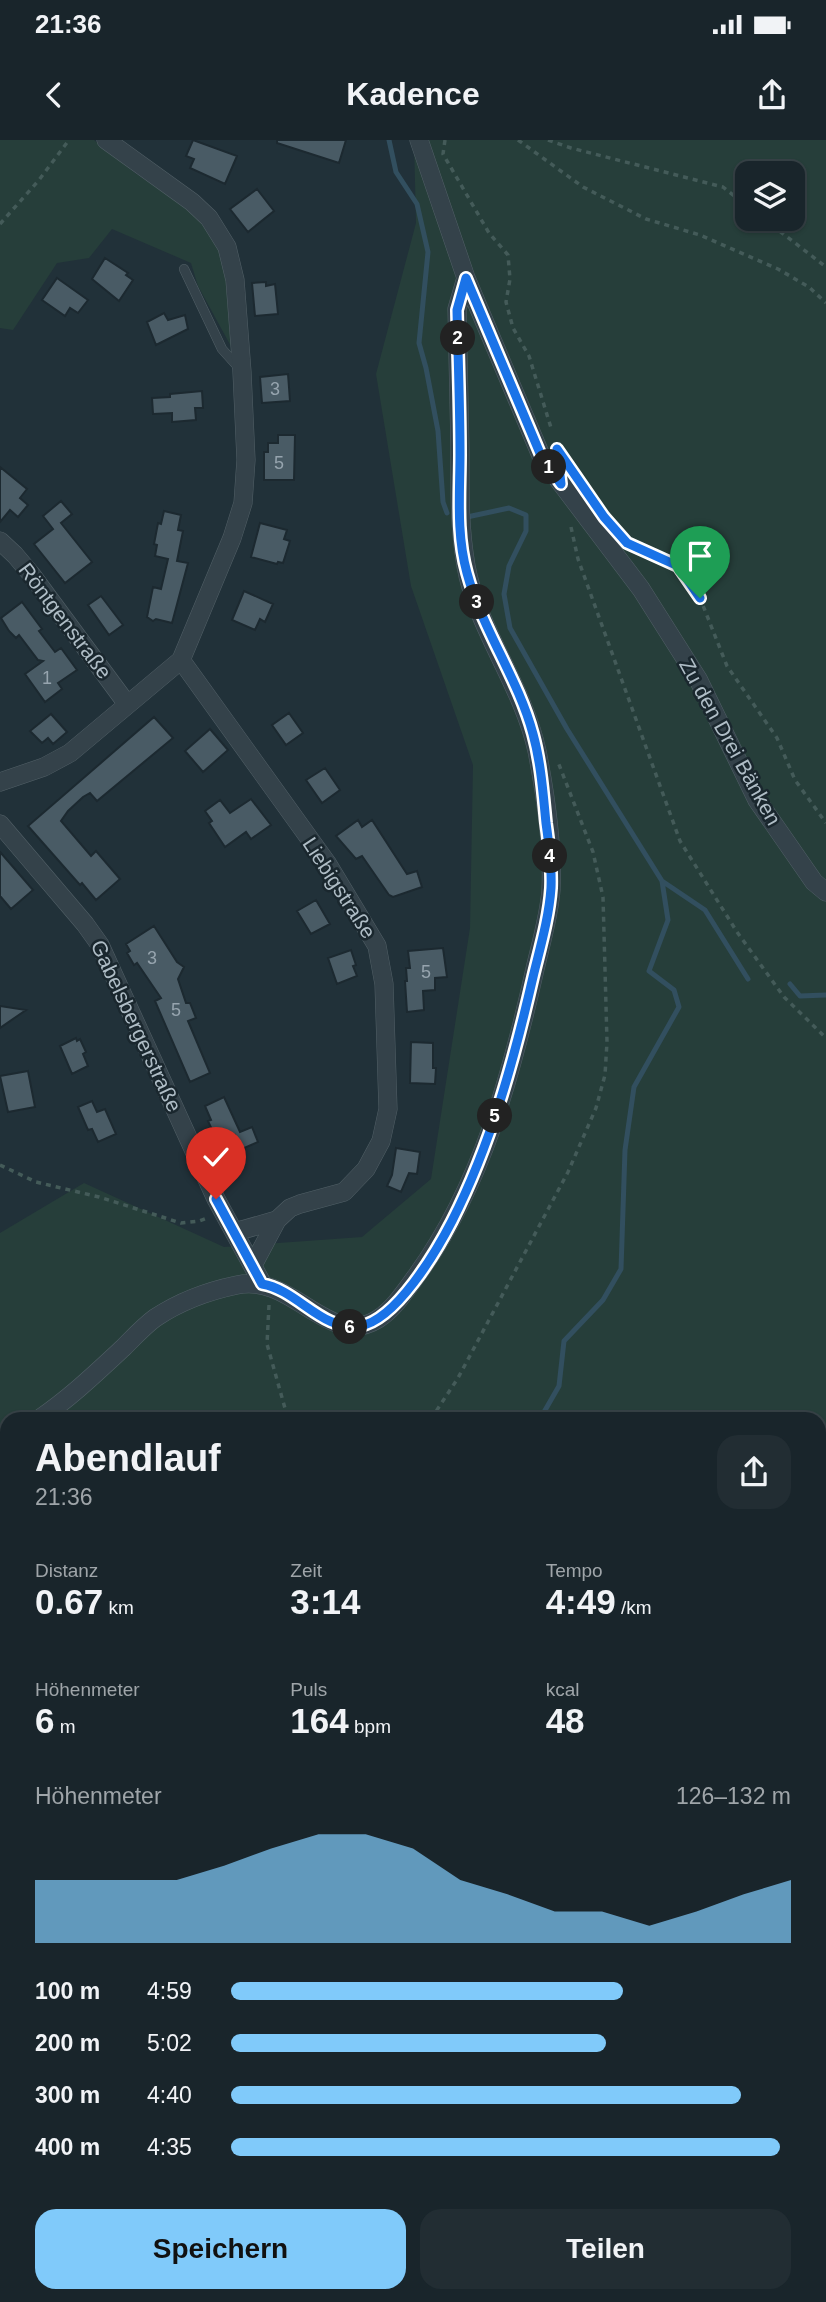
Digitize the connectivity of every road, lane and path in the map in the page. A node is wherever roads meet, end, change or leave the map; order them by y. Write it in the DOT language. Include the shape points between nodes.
graph roads {
  1 [pos="69,140"];
  2 [pos="106,140"];
  3 [pos="419,140"];
  4 [pos="445,140"];
  5 [pos="518,140"];
  6 [pos="548,140"];
  7 [pos="735,196"];
  8 [pos="0,224"];
  9 [pos="780,231"];
  10 [pos="826,267"];
  11 [pos="184,269"];
  12 [pos="466,278"];
  13 [pos="826,303"];
  14 [pos="242,372"];
  15 [pos="553,436"];
  16 [pos="569,522"];
  17 [pos="0,541"];
  18 [pos="627,543"];
  19 [pos="181,660"];
  20 [pos="127,705"];
  21 [pos="554,751"];
  22 [pos="0,782"];
  23 [pos="826,822"];
  24 [pos="0,824"];
  25 [pos="826,892"];
  26 [pos="826,1038"];
  27 [pos="0,1166"];
  28 [pos="209,1217"];
  29 [pos="277,1220"];
  30 [pos="235,1232"];
  31 [pos="253,1265"];
  32 [pos="266,1285"];
  33 [pos="50,1412"];
  34 [pos="286,1412"];
  35 [pos="436,1412"];
  1 -- 8 [label="path"];
  2 -- 14 [label="street" via="192,202 209,218 227,247 235,280"];
  3 -- 12 [label="street, Zu den Drei Bänken"];
  4 -- 15 [label="path" via="443,154 489,233 508,255 506,302 513,328 529,356"];
  5 -- 13 [label="path" via="583,187 646,219 700,235 778,269"];
  6 -- 7 [label="path" via="723,187"];
  9 -- 10 [label="path"];
  11 -- 14 [label="lane" via="222,349"];
  12 -- 25 [label="street, Zu den Drei Bänken" via="542,458 641,589 698,679 757,800 814,882"];
  12 -- 32 [label="street" via="457,310 459,525 467,572 528,718 538,755 550,860 546,921 510,1070 488,1136 449,1227 410,1285 380,1319 348,1327"];
  14 -- 19 [label="street" via="243,503"];
  16 -- 26 [label="path" via="578,559 680,841 776,986"];
  17 -- 20 [label="street, Röntgenstraße" via="31,574"];
  18 -- 23 [label="path" via="678,566 688,578 727,666 777,738 795,780"];
  19 -- 20 [label="street"];
  19 -- 29 [label="street, Liebigstraße" via="327,863 377,946 381,963 388,1109 382,1141 366,1170 344,1192 300,1203"];
  20 -- 22 [label="street" via="70,753"];
  21 -- 35 [label="path" via="582,820 602,890 605,1075 568,1172"];
  24 -- 30 [label="street, Gabelsbergerstraße" via="100,946"];
  27 -- 28 [label="path" via="36,1182 181,1223"];
  29 -- 30 [label="street, Liebigstraße"];
  29 -- 31 [label="street, Liebigstraße"];
  30 -- 31 [label="street, Gabelsbergerstraße"];
  31 -- 32 [label="street, Gabelsbergerstraße"];
  32 -- 33 [label="street" via="246,1283 210,1292 154,1319"];
  32 -- 34 [label="path" via="267,1344"];
}
